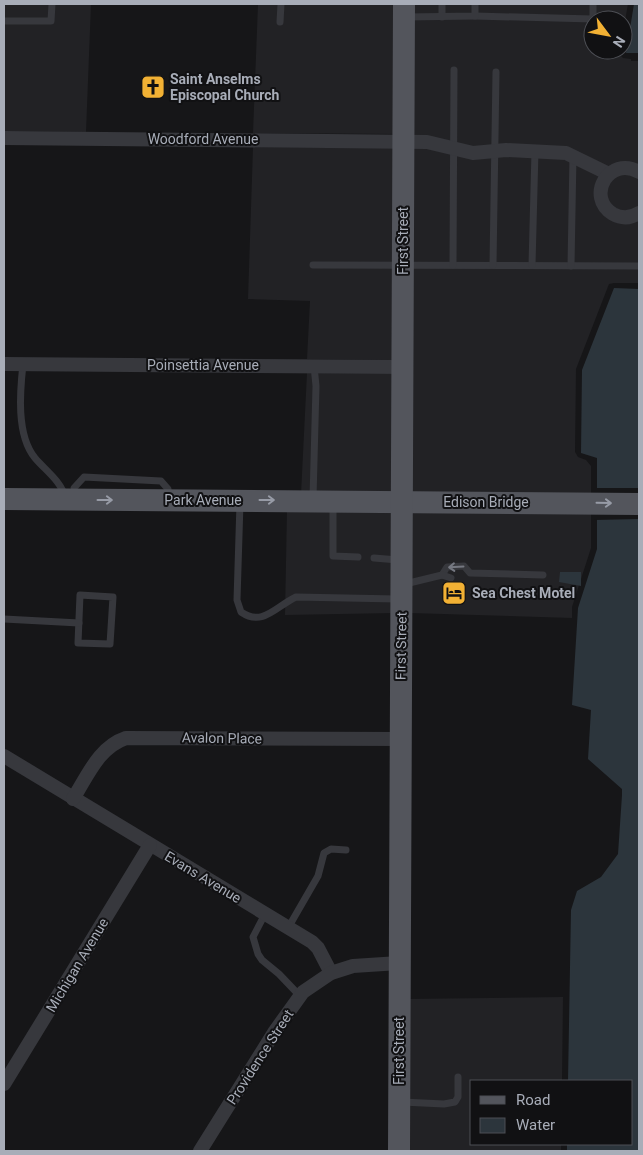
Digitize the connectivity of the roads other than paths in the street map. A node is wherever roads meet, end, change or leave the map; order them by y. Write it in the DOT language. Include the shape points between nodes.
graph roads {
  1 [pos="52,4"];
  2 [pos="281,4"];
  3 [pos="442,4"];
  4 [pos="475,4"];
  5 [pos="593,4"];
  6 [pos="403,10"];
  7 [pos="442,16"];
  8 [pos="475,16"];
  9 [pos="4,21"];
  10 [pos="280,22"];
  11 [pos="454,70"];
  12 [pos="496,72"];
  13 [pos="4,138"];
  14 [pos="403,141"];
  15 [pos="453,148"];
  16 [pos="494,151"];
  17 [pos="535,151"];
  18 [pos="573,156"];
  19 [pos="639,172"];
  20 [pos="608,174"];
  21 [pos="639,213"];
  22 [pos="402,264"];
  23 [pos="312,265"];
  24 [pos="453,265"];
  25 [pos="492,265"];
  26 [pos="532,266"];
  27 [pos="571,266"];
  28 [pos="639,266"];
  29 [pos="4,364"];
  30 [pos="23,364"];
  31 [pos="314,366"];
  32 [pos="402,367"];
  33 [pos="4,499"];
  34 [pos="72,499"];
  35 [pos="240,500"];
  36 [pos="323,501"];
  37 [pos="403,501"];
  38 [pos="639,504"];
  39 [pos="358,557"];
  40 [pos="374,558"];
  41 [pos="402,560"];
  42 [pos="442,575"];
  43 [pos="543,575"];
  44 [pos="450,578"];
  45 [pos="402,592"];
  46 [pos="4,619"];
  47 [pos="78,623"];
  48 [pos="401,739"];
  49 [pos="4,756"];
  50 [pos="73,799"];
  51 [pos="150,845"];
  52 [pos="346,850"];
  53 [pos="265,914"];
  54 [pos="288,928"];
  55 [pos="400,963"];
  56 [pos="331,973"];
  57 [pos="300,996"];
  58 [pos="458,1077"];
  59 [pos="4,1084"];
  60 [pos="399,1102"];
  61 [pos="200,1151"];
  62 [pos="399,1151"];
  1 -- 9 [label="lane" via="51,21"];
  2 -- 10 [label="lane"];
  3 -- 7 [label="lane"];
  4 -- 8 [label="lane"];
  5 -- 8 [label="lane" via="593,19"];
  6 -- 7 [label="lane"];
  6 -- 14 [label="main road, First Street"];
  7 -- 8 [label="lane"];
  11 -- 15 [label="lane"];
  12 -- 16 [label="lane"];
  13 -- 14 [label="street, Woodford Avenue"];
  14 -- 15 [label="street"];
  14 -- 22 [label="main road, First Street"];
  15 -- 16 [label="street" via="473,152"];
  15 -- 24 [label="lane"];
  16 -- 17 [label="street"];
  16 -- 25 [label="lane"];
  17 -- 18 [label="street"];
  17 -- 26 [label="lane"];
  18 -- 20 [label="street"];
  18 -- 27 [label="lane"];
  19 -- 20 [label="street" via="623,168"];
  20 -- 21 [label="street" via="603,181 601,198 609,212 625,218"];
  22 -- 23 [label="lane"];
  22 -- 24 [label="lane"];
  22 -- 32 [label="main road, First Street"];
  24 -- 25 [label="lane"];
  25 -- 26 [label="lane"];
  26 -- 27 [label="lane"];
  27 -- 28 [label="lane"];
  29 -- 30 [label="street, Poinsettia Avenue"];
  30 -- 31 [label="street, Poinsettia Avenue"];
  30 -- 34 [label="lane" via="19,395 23,432 33,456"];
  31 -- 32 [label="street, Poinsettia Avenue"];
  31 -- 36 [label="lane"];
  32 -- 37 [label="main road, First Street"];
  33 -- 34 [label="main road, Park Avenue"];
  34 -- 35 [label="main road, Park Avenue"];
  35 -- 36 [label="main road, Park Avenue, one-way"];
  35 -- 45 [label="lane" via="237,600 240,612 248,617 264,617 296,598"];
  36 -- 37 [label="main road, Park Avenue"];
  36 -- 39 [label="lane" via="333,556"];
  37 -- 38 [label="main road, Edison Bridge, one-way"];
  37 -- 41 [label="main road, First Street"];
  40 -- 41 [label="lane"];
  41 -- 45 [label="main road, First Street"];
  43 -- 42 [label="lane, one-way" via="468,575 464,566 447,567"];
  42 -- 44 [label="lane"];
  42 -- 45 [label="lane"];
  45 -- 48 [label="main road, First Street"];
  46 -- 47 [label="lane"];
  47 -- 47 [label="lane" via="78,644 110,644 113,597 80,595"];
  48 -- 50 [label="street, Avalon Place" via="126,738 104,751"];
  48 -- 55 [label="main road, First Street"];
  49 -- 50 [label="street, Evans Avenue"];
  50 -- 51 [label="street, Evans Avenue"];
  51 -- 53 [label="street, Evans Avenue"];
  51 -- 59 [label="street, Michigan Avenue"];
  52 -- 54 [label="lane" via="331,849 324,853 318,876"];
  53 -- 54 [label="street, Evans Avenue"];
  53 -- 57 [label="lane" via="253,937 258,954"];
  54 -- 56 [label="street, Evans Avenue" via="318,948"];
  55 -- 56 [label="street" via="354,966"];
  55 -- 60 [label="main road, First Street"];
  56 -- 57 [label="street, Providence Street"];
  57 -- 61 [label="street, Providence Street"];
  58 -- 60 [label="lane" via="455,1102"];
  60 -- 62 [label="main road, First Street"];
}
